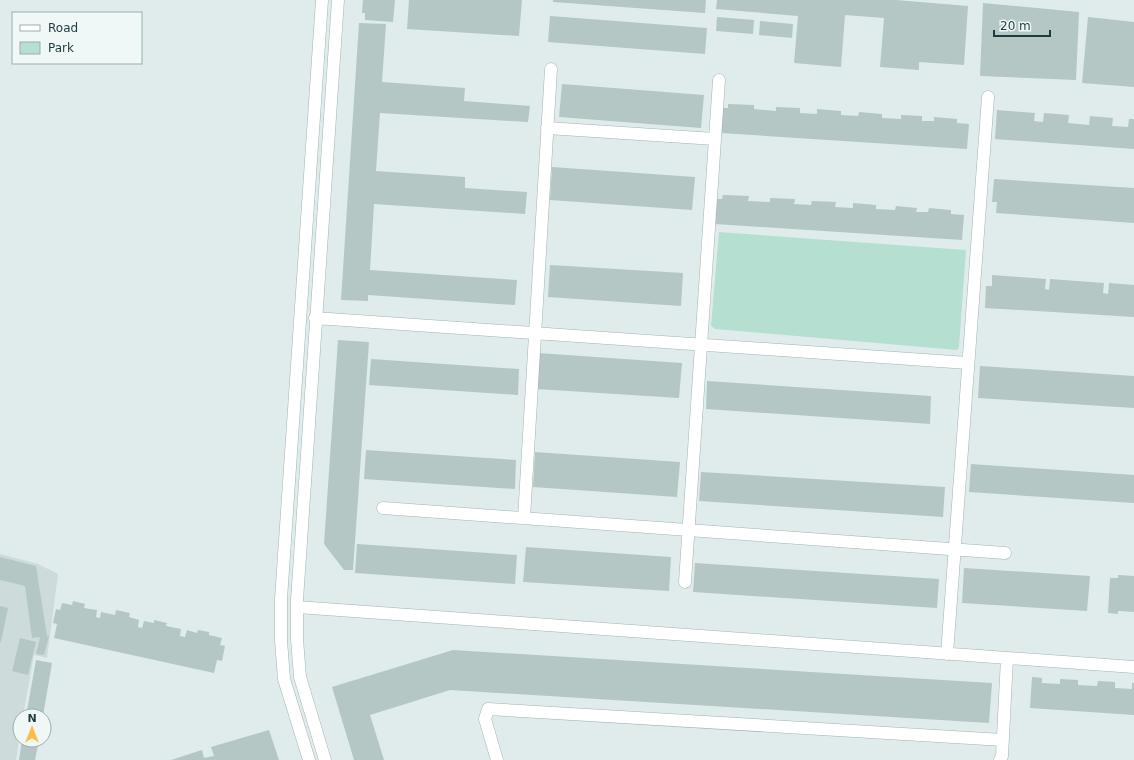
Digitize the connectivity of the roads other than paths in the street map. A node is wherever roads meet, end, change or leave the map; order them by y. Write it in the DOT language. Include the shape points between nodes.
graph roads {
  1 [pos="322,0"];
  2 [pos="338,0"];
  3 [pos="550,69"];
  4 [pos="719,80"];
  5 [pos="988,96"];
  6 [pos="547,128"];
  7 [pos="715,140"];
  8 [pos="315,318"];
  9 [pos="535,333"];
  10 [pos="701,345"];
  11 [pos="968,363"];
  12 [pos="383,508"];
  13 [pos="524,518"];
  14 [pos="689,530"];
  15 [pos="955,550"];
  16 [pos="1005,554"];
  17 [pos="685,582"];
  18 [pos="297,607"];
  19 [pos="947,654"];
  20 [pos="1008,658"];
  21 [pos="1134,667"];
  22 [pos="1003,740"];
  23 [pos="309,760"];
  24 [pos="325,760"];
  25 [pos="497,760"];
  26 [pos="1000,760"];
  1 -- 23 [label="street" via="281,599 284,679"];
  2 -- 8 [label="street"];
  3 -- 6 [label="street"];
  4 -- 7 [label="street"];
  5 -- 11 [label="street"];
  6 -- 7 [label="street"];
  6 -- 9 [label="street"];
  7 -- 10 [label="street"];
  8 -- 9 [label="street"];
  8 -- 18 [label="street"];
  9 -- 10 [label="street"];
  9 -- 13 [label="street"];
  10 -- 11 [label="street"];
  10 -- 14 [label="street"];
  11 -- 15 [label="street"];
  12 -- 13 [label="street"];
  13 -- 14 [label="street"];
  14 -- 15 [label="street"];
  14 -- 17 [label="street"];
  15 -- 16 [label="street"];
  15 -- 19 [label="street"];
  18 -- 19 [label="street"];
  18 -- 24 [label="street" via="300,676"];
  19 -- 20 [label="street"];
  20 -- 21 [label="street"];
  20 -- 22 [label="street"];
  22 -- 25 [label="street" via="488,709 485,719"];
  22 -- 26 [label="street"];
}
